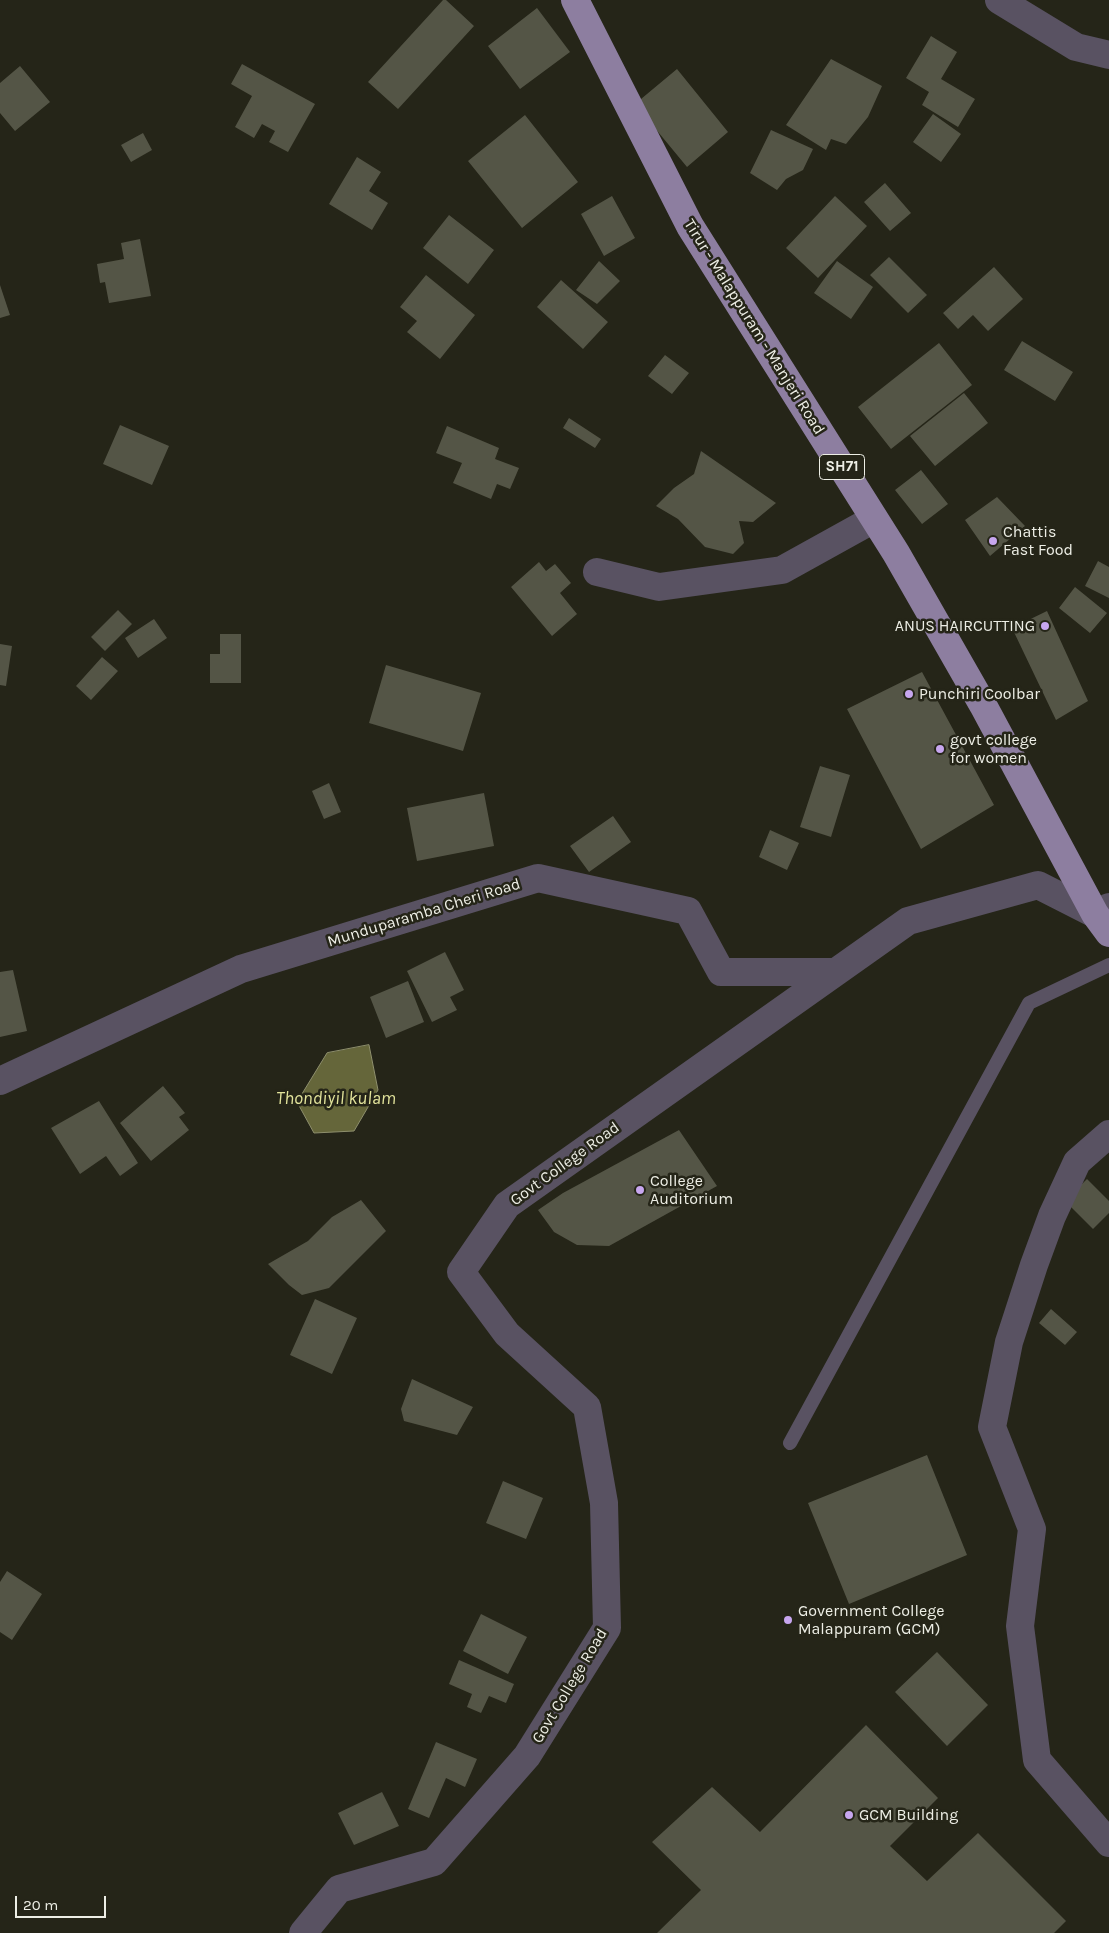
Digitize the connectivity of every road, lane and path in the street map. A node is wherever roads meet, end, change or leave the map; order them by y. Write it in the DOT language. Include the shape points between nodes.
graph roads {
  1 [pos="575,0"];
  2 [pos="999,0"];
  3 [pos="1109,55"];
  4 [pos="874,519"];
  5 [pos="597,572"];
  6 [pos="1104,918"];
  7 [pos="1109,965"];
  8 [pos="836,972"];
  9 [pos="0,1081"];
  10 [pos="1109,1134"];
  11 [pos="790,1443"];
  12 [pos="1109,1843"];
  13 [pos="303,1933"];
  1 -- 4 [label="main road, Tirur - Malappuram - Manjeri Road / SH71" via="690,226"];
  2 -- 3 [label="street" via="1076,48"];
  4 -- 5 [label="street" via="782,570 659,587"];
  4 -- 6 [label="main road, Tirur - Malappuram - Manjeri Road / SH71"];
  6 -- 8 [label="street, Govt College Road" via="1038,885 908,921"];
  7 -- 11 [label="lane" via="1029,1003"];
  8 -- 9 [label="street, Munduparamba Cheri Road" via="721,972 688,911 538,878 241,968"];
  8 -- 13 [label="street, Govt College Road" via="507,1205 461,1272 507,1334 587,1407 604,1503 607,1628 528,1756 434,1862 339,1889"];
  10 -- 12 [label="street" via="1077,1162 1052,1216 1010,1342 992,1427 1032,1529 1020,1626 1037,1760"];
}
